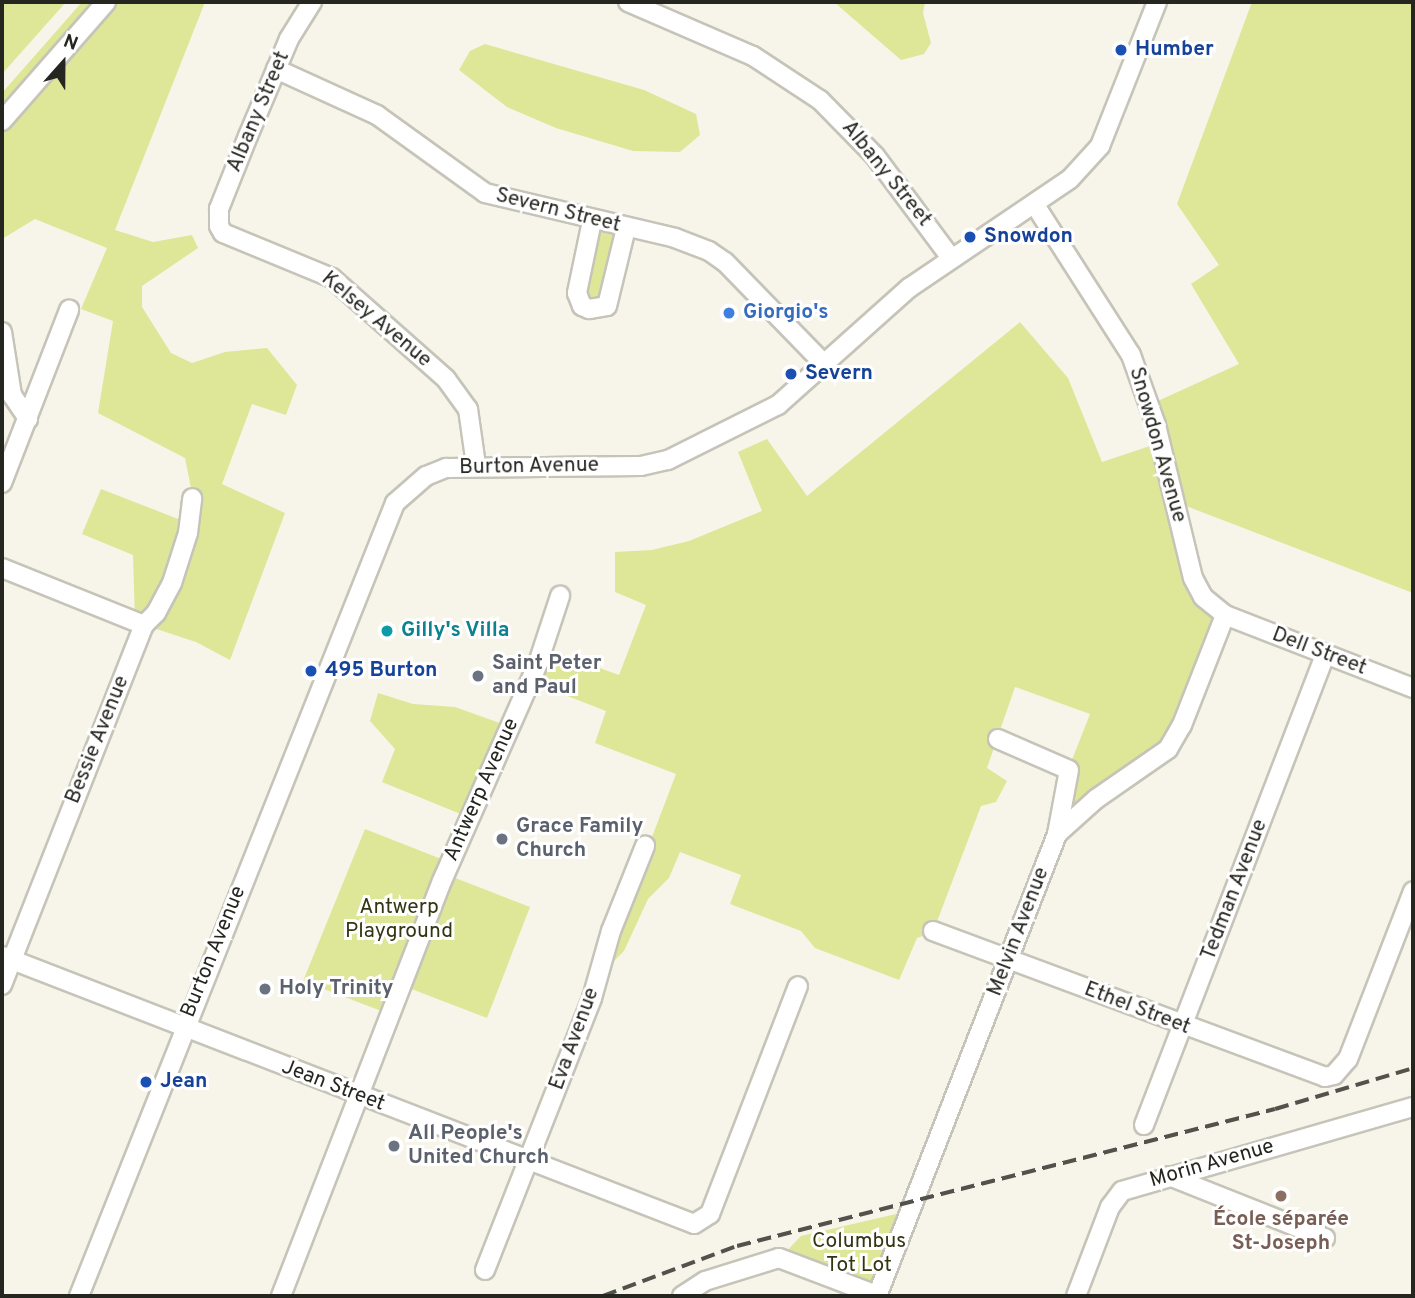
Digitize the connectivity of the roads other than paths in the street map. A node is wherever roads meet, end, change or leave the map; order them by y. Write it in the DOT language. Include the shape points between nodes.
graph roads {
  1 [pos="106,2"];
  2 [pos="312,2"];
  3 [pos="628,2"];
  4 [pos="1157,2"];
  5 [pos="276,69"];
  6 [pos="2,121"];
  7 [pos="1035,205"];
  8 [pos="592,221"];
  9 [pos="219,226"];
  10 [pos="626,228"];
  11 [pos="951,258"];
  12 [pos="69,310"];
  13 [pos="2,332"];
  14 [pos="824,365"];
  15 [pos="28,419"];
  16 [pos="476,465"];
  17 [pos="2,483"];
  18 [pos="192,498"];
  19 [pos="2,568"];
  20 [pos="560,596"];
  21 [pos="1224,615"];
  22 [pos="144,625"];
  23 [pos="1325,655"];
  24 [pos="1413,688"];
  25 [pos="998,739"];
  26 [pos="1057,834"];
  27 [pos="645,846"];
  28 [pos="1413,894"];
  29 [pos="933,931"];
  30 [pos="7,958"];
  31 [pos="1009,958"];
  32 [pos="2,985"];
  33 [pos="798,986"];
  34 [pos="1182,1026"];
  35 [pos="184,1028"];
  36 [pos="358,1096"];
  37 [pos="1413,1107"];
  38 [pos="1144,1125"];
  39 [pos="528,1162"];
  40 [pos="1169,1176"];
  41 [pos="1325,1238"];
  42 [pos="485,1270"];
  43 [pos="79,1296"];
  44 [pos="281,1296"];
  45 [pos="682,1296"];
  46 [pos="877,1296"];
  47 [pos="1076,1296"];
  1 -- 6 [label="street"];
  2 -- 5 [label="street, Albany Street"];
  3 -- 11 [label="street, Albany Street" via="753,56 820,100 875,156"];
  4 -- 7 [label="street, Burton Avenue" via="1100,146 1070,179"];
  5 -- 8 [label="street, Severn Street" via="377,115 485,193"];
  5 -- 9 [label="street, Albany Street" via="219,209"];
  7 -- 11 [label="street, Burton Avenue"];
  7 -- 21 [label="street, Snowdon Avenue" via="1131,355 1156,425 1193,578 1203,597"];
  8 -- 10 [label="street, Severn Street"];
  8 -- 10 [label="street" via="577,293 582,306 589,309 607,306"];
  9 -- 16 [label="street, Kelsey Avenue" via="223,233 332,278 446,379 468,409"];
  10 -- 14 [label="street, Severn Street" via="691,244 725,262"];
  11 -- 14 [label="street, Burton Avenue" via="888,304"];
  12 -- 15 [label="street"];
  13 -- 15 [label="street" via="12,395"];
  14 -- 16 [label="street, Burton Avenue" via="764,414 668,460 641,466"];
  15 -- 17 [label="street"];
  16 -- 35 [label="street, Burton Avenue" via="446,468 426,476 395,503 385,521"];
  18 -- 22 [label="street, Bessie Avenue" via="188,533 172,583"];
  19 -- 22 [label="street"];
  20 -- 36 [label="street, Antwerp Avenue" via="538,663 442,881"];
  21 -- 23 [label="street, Dell Street"];
  21 -- 26 [label="street, Melvin Avenue" via="1168,749 1096,799"];
  22 -- 30 [label="street, Bessie Avenue"];
  23 -- 24 [label="street, Dell Street"];
  23 -- 34 [label="street, Tedman Avenue"];
  25 -- 26 [label="street" via="1069,769"];
  26 -- 31 [label="street, Melvin Avenue"];
  27 -- 39 [label="street, Eva Avenue"];
  28 -- 34 [label="street, Ethel Street" via="1342,1069 1335,1075 1314,1076"];
  29 -- 31 [label="street, Ethel Street"];
  30 -- 32 [label="street, Bessie Avenue"];
  30 -- 35 [label="street, Jean Street"];
  31 -- 34 [label="street, Ethel Street"];
  31 -- 46 [label="street, Melvin Avenue"];
  33 -- 39 [label="street, Jean Street" via="713,1206 702,1222 683,1223"];
  34 -- 38 [label="street, Tedman Avenue"];
  35 -- 36 [label="street, Jean Street"];
  35 -- 43 [label="street, Burton Avenue"];
  36 -- 39 [label="street, Jean Street"];
  36 -- 44 [label="street, Antwerp Avenue"];
  37 -- 40 [label="street, Morin Avenue"];
  39 -- 42 [label="street, Eva Avenue"];
  40 -- 41 [label="street"];
  40 -- 47 [label="street, Morin Avenue" via="1132,1186 1115,1197"];
  45 -- 46 [label="street" via="705,1281 779,1258"];
}
